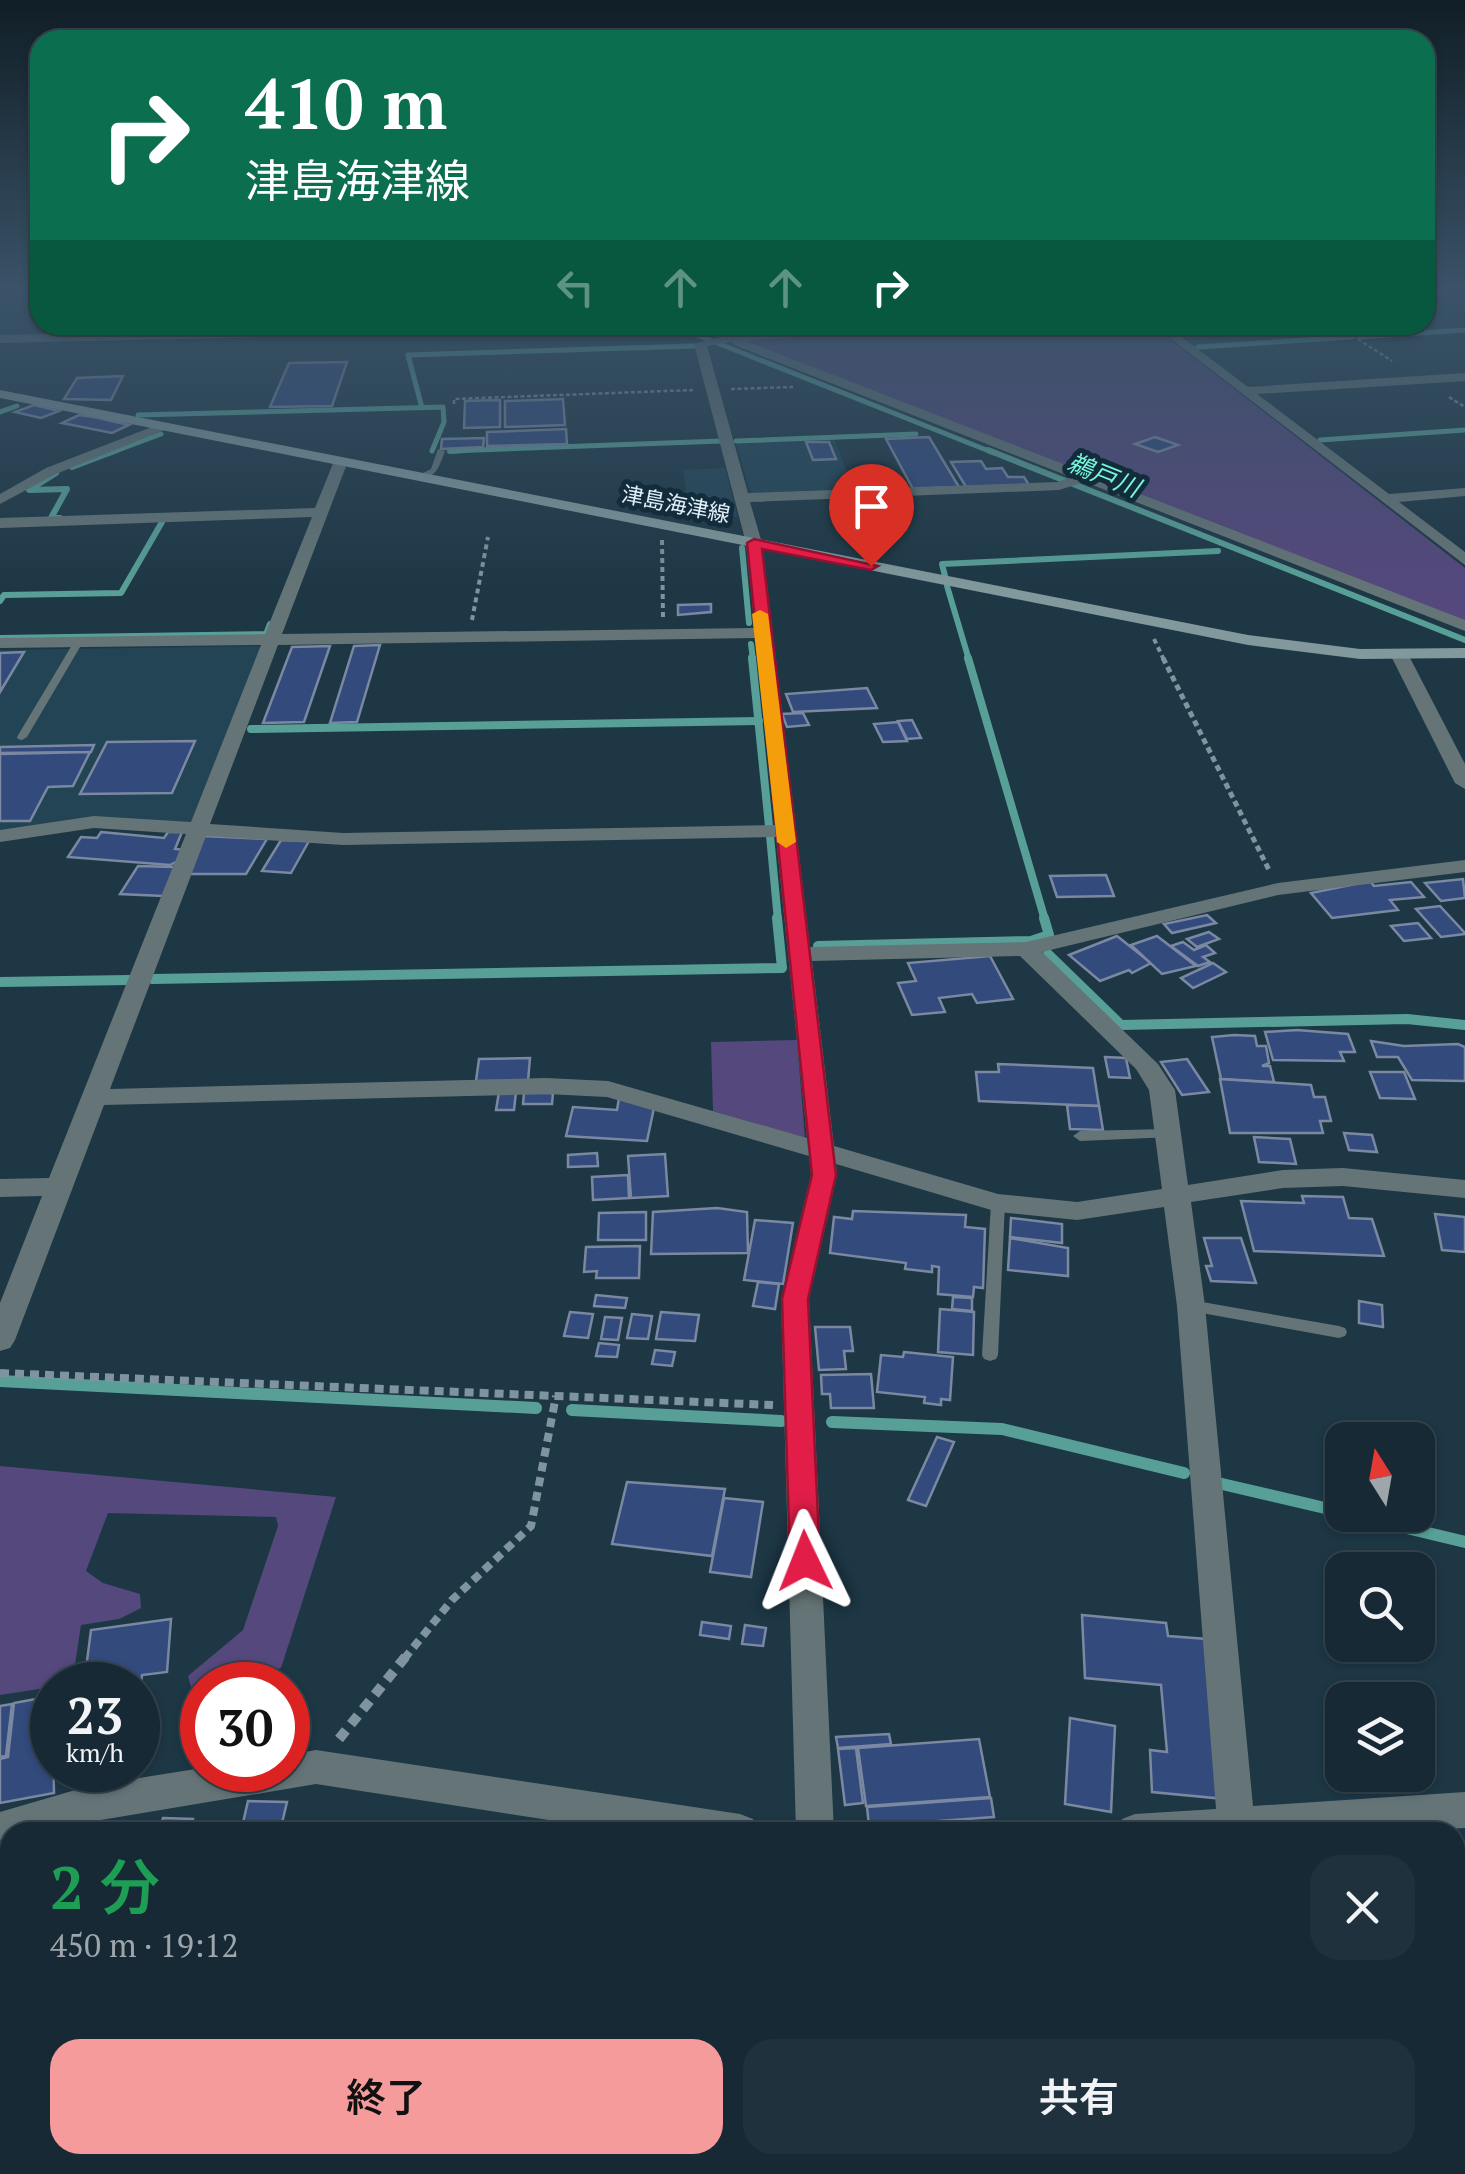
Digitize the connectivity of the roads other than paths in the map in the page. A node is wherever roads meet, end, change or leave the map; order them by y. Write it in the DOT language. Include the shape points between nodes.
graph roads {
  1 [pos="714,388"];
  2 [pos="853,388"];
  3 [pos="1243,388"];
  4 [pos="1283,388"];
  5 [pos="1246,391"];
  6 [pos="0,394"];
  7 [pos="166,426"];
  8 [pos="441,451"];
  9 [pos="341,461"];
  10 [pos="424,476"];
  11 [pos="1082,478"];
  12 [pos="1465,492"];
  13 [pos="743,498"];
  14 [pos="1385,498"];
  15 [pos="0,500"];
  16 [pos="323,512"];
  17 [pos="0,523"];
  18 [pos="754,543"];
  19 [pos="1465,560"];
  20 [pos="1465,626"];
  21 [pos="761,633"];
  22 [pos="275,639"];
  23 [pos="0,642"];
  24 [pos="78,642"];
  25 [pos="1465,653"];
  26 [pos="1400,656"];
  27 [pos="22,738"];
  28 [pos="1465,783"];
  29 [pos="199,827"];
  30 [pos="785,831"];
  31 [pos="0,836"];
  32 [pos="1465,866"];
  33 [pos="1026,949"];
  34 [pos="800,954"];
  35 [pos="95,1097"];
  36 [pos="1167,1134"];
  37 [pos="1080,1136"];
  38 [pos="822,1148"];
  39 [pos="59,1187"];
  40 [pos="0,1188"];
  41 [pos="1465,1189"];
  42 [pos="1175,1196"];
  43 [pos="998,1203"];
  44 [pos="1190,1306"];
  45 [pos="1339,1332"];
  46 [pos="0,1340"];
  47 [pos="990,1355"];
  48 [pos="1465,1810"];
  49 [pos="27,1822"];
  50 [pos="675,1822"];
  51 [pos="814,1822"];
  52 [pos="1236,1822"];
  53 [pos="1303,1822"];
  1 -- 13 [label="street"];
  2 -- 11 [label="street"];
  3 -- 5 [label="street"];
  4 -- 5 [label="street"];
  5 -- 14 [label="street"];
  6 -- 7 [label="main road, 津島海津線"];
  7 -- 9 [label="main road, 津島海津線"];
  7 -- 15 [label="street" via="51,471"];
  8 -- 10 [label="lane"];
  9 -- 10 [label="main road, 津島海津線"];
  9 -- 16 [label="street"];
  10 -- 18 [label="main road, 津島海津線"];
  11 -- 13 [label="street" via="1062,485"];
  11 -- 20 [label="street"];
  12 -- 14 [label="street"];
  13 -- 18 [label="street"];
  14 -- 19 [label="street"];
  16 -- 17 [label="street"];
  16 -- 22 [label="street"];
  18 -- 21 [label="street"];
  18 -- 26 [label="main road, 津島海津線" via="1144,620 1305,648"];
  21 -- 22 [label="street"];
  21 -- 30 [label="street"];
  22 -- 24 [label="street"];
  22 -- 29 [label="street"];
  23 -- 24 [label="street"];
  24 -- 27 [label="lane"];
  25 -- 26 [label="main road, 津島海津線"];
  26 -- 28 [label="street"];
  29 -- 30 [label="street" via="343,839"];
  29 -- 31 [label="street" via="94,822"];
  29 -- 35 [label="street"];
  30 -- 34 [label="street"];
  32 -- 33 [label="street" via="1278,889"];
  33 -- 34 [label="street"];
  33 -- 36 [label="street" via="1146,1064 1162,1090"];
  34 -- 38 [label="street"];
  35 -- 38 [label="street" via="581,1086"];
  35 -- 39 [label="street"];
  36 -- 37 [label="lane"];
  36 -- 42 [label="street"];
  38 -- 43 [label="street"];
  38 -- 51 [label="street" via="824,1175 795,1299"];
  39 -- 40 [label="street"];
  39 -- 46 [label="street"];
  41 -- 42 [label="street" via="1344,1177"];
  42 -- 43 [label="street" via="1077,1211"];
  42 -- 44 [label="street"];
  43 -- 47 [label="lane"];
  44 -- 45 [label="lane"];
  44 -- 52 [label="street"];
  48 -- 53 [label="street"];
  49 -- 50 [label="street" via="89,1804 316,1767"];
}
